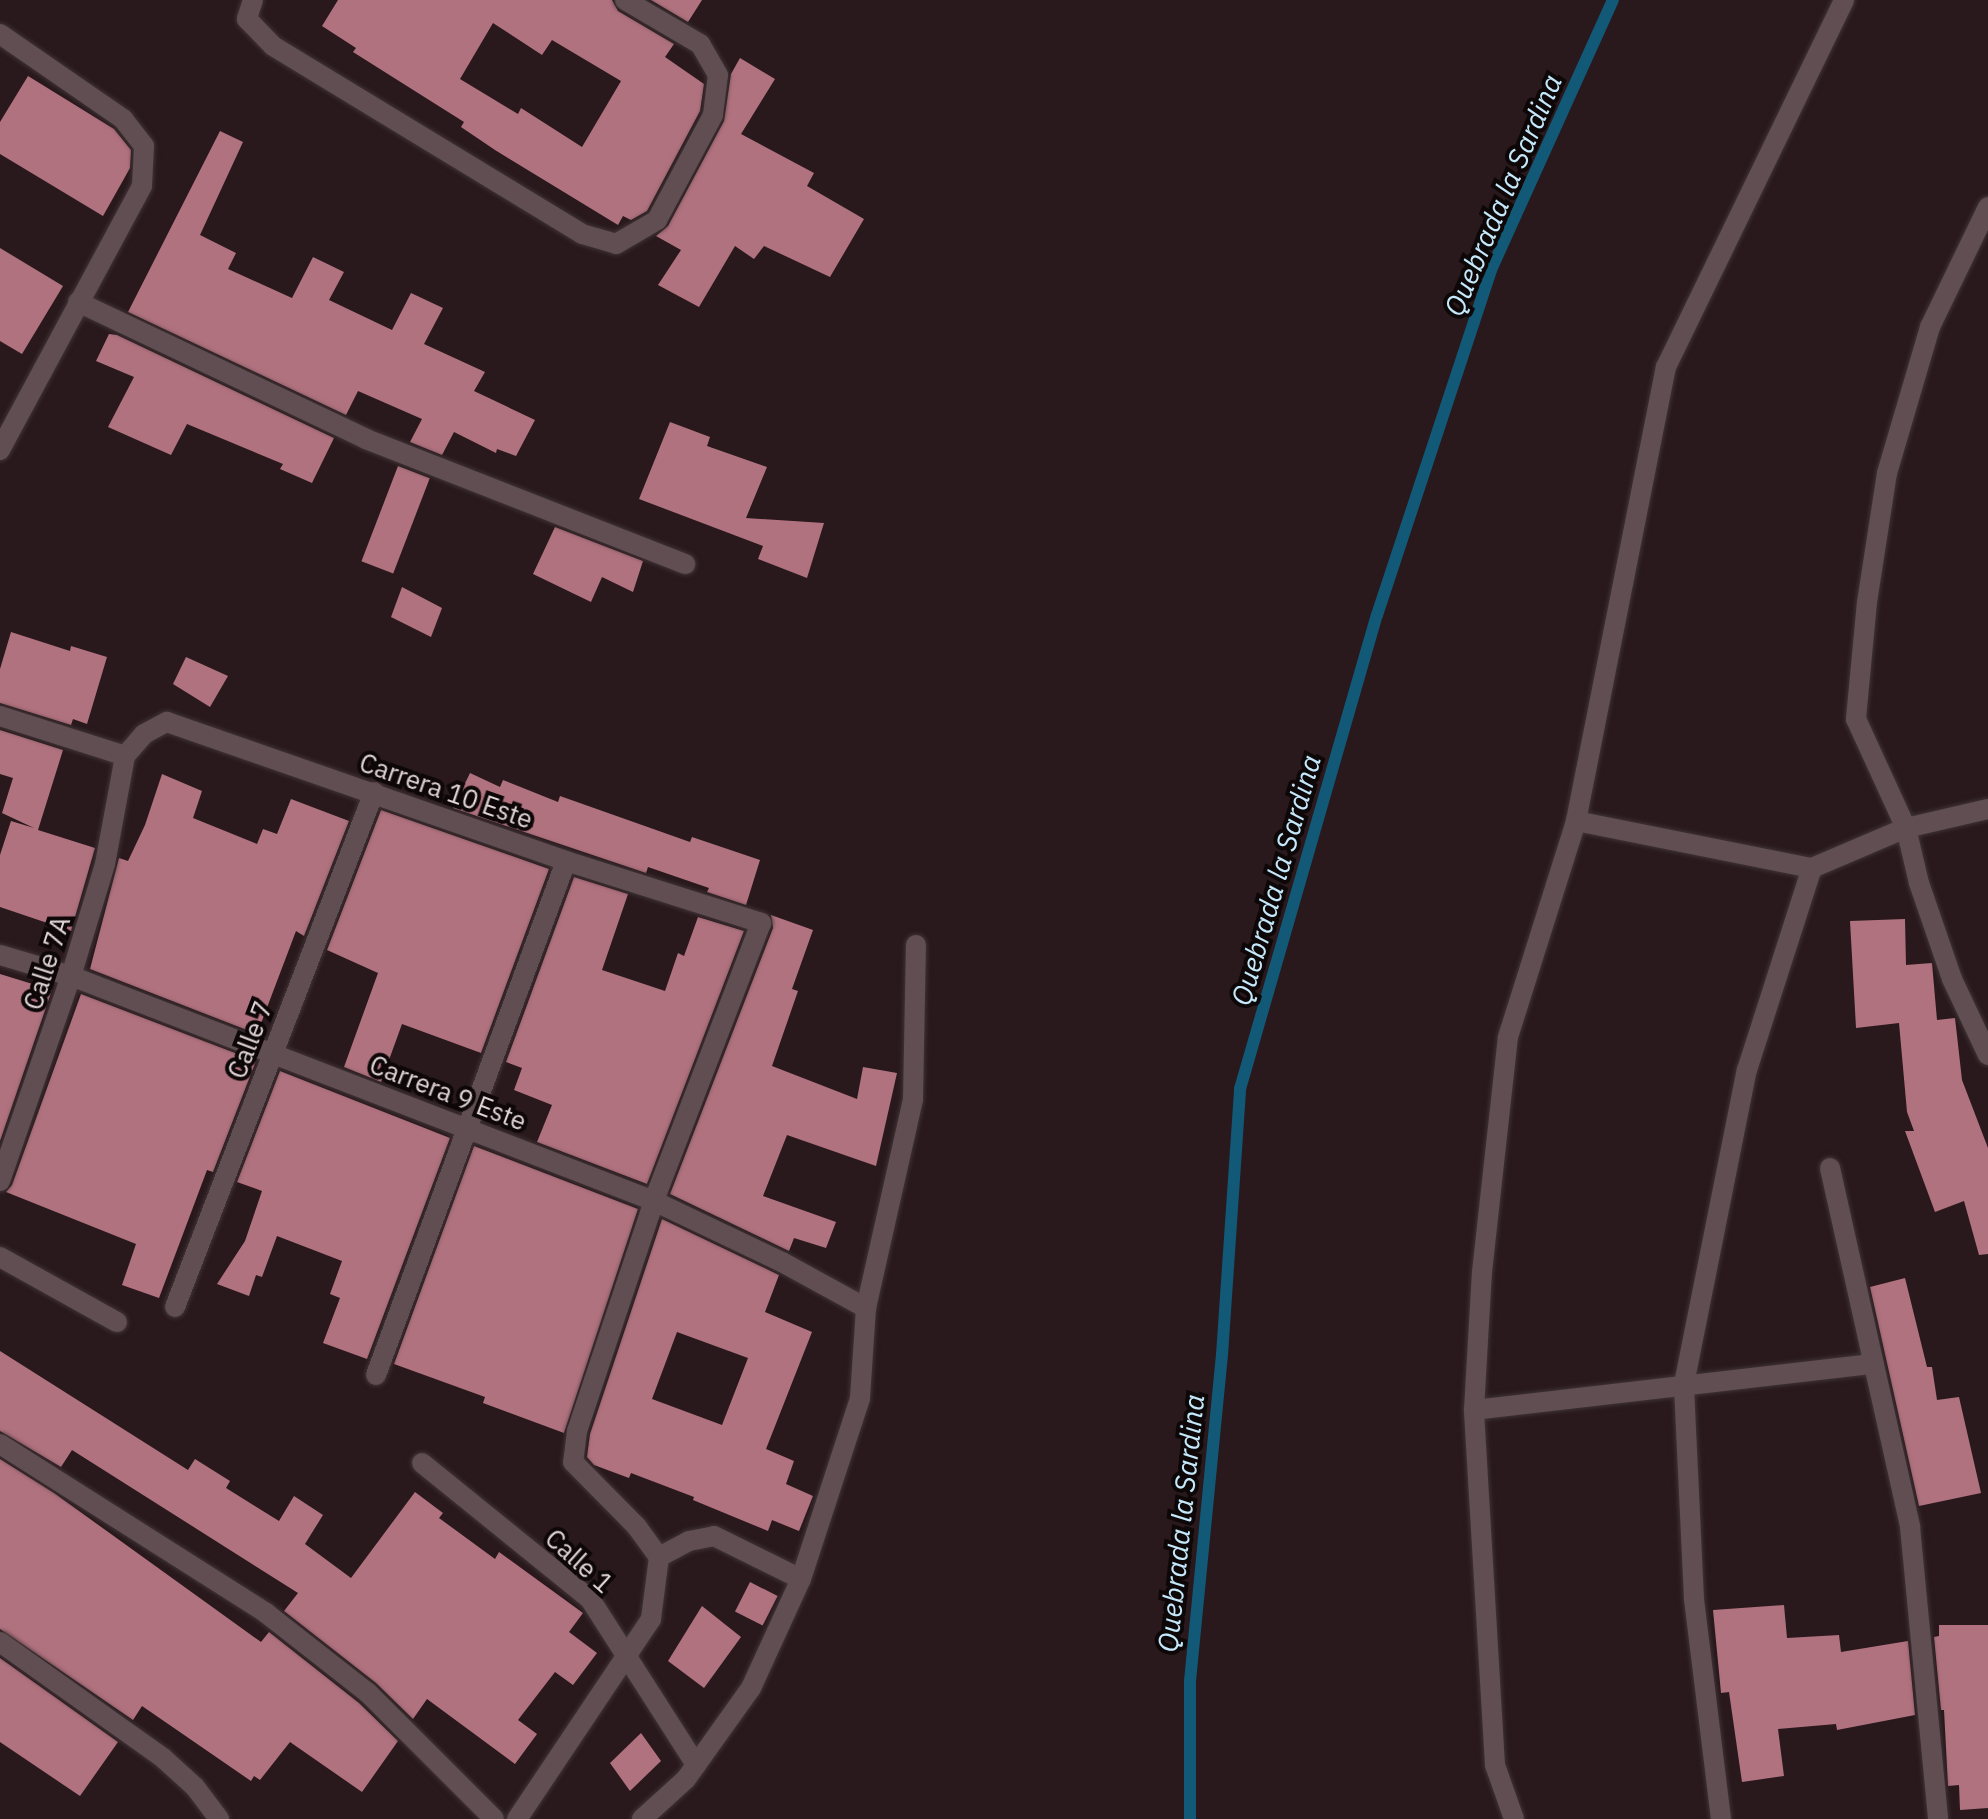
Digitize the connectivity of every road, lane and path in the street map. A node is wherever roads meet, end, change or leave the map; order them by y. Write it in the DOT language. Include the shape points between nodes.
graph roads {
  1 [pos="253,0"];
  2 [pos="625,0"];
  3 [pos="1844,0"];
  4 [pos="0,34"];
  5 [pos="1988,207"];
  6 [pos="78,302"];
  7 [pos="0,450"];
  8 [pos="685,564"];
  9 [pos="0,716"];
  10 [pos="125,756"];
  11 [pos="374,792"];
  12 [pos="1988,809"];
  13 [pos="1576,821"];
  14 [pos="1906,828"];
  15 [pos="566,861"];
  16 [pos="1812,868"];
  17 [pos="916,945"];
  18 [pos="0,955"];
  19 [pos="71,976"];
  20 [pos="272,1054"];
  21 [pos="1988,1055"];
  22 [pos="468,1128"];
  23 [pos="1830,1168"];
  24 [pos="0,1181"];
  25 [pos="654,1201"];
  26 [pos="0,1257"];
  27 [pos="175,1307"];
  28 [pos="866,1308"];
  29 [pos="117,1322"];
  30 [pos="1873,1364"];
  31 [pos="376,1375"];
  32 [pos="1684,1384"];
  33 [pos="1474,1410"];
  34 [pos="0,1444"];
  35 [pos="422,1463"];
  36 [pos="659,1557"];
  37 [pos="801,1579"];
  38 [pos="0,1642"];
  39 [pos="626,1656"];
  40 [pos="696,1765"];
  41 [pos="219,1819"];
  42 [pos="494,1819"];
  43 [pos="517,1819"];
  44 [pos="642,1819"];
  45 [pos="1514,1819"];
  46 [pos="1721,1819"];
  47 [pos="1938,1819"];
  1 -- 2 [label="street" via="247,19 273,46 582,234 616,244 657,220 713,115 718,75 700,44"];
  3 -- 13 [label="street" via="1666,367"];
  4 -- 6 [label="street" via="123,119 144,146 142,186"];
  5 -- 14 [label="street" via="1930,327 1887,473 1867,602 1856,719"];
  6 -- 7 [label="street"];
  6 -- 8 [label="street" via="366,439"];
  9 -- 10 [label="street"];
  10 -- 11 [label="street, Carrera 10 Este" via="144,734 167,722"];
  10 -- 19 [label="street, Calle 7A" via="105,864"];
  11 -- 15 [label="street, Carrera 10 Este"];
  11 -- 20 [label="street, Calle 7"];
  12 -- 14 [label="street"];
  13 -- 16 [label="street"];
  13 -- 33 [label="street" via="1508,1037 1482,1272"];
  14 -- 16 [label="street"];
  14 -- 21 [label="street" via="1952,979"];
  15 -- 22 [label="street"];
  15 -- 25 [label="street, Carrera 10 Este" via="761,923"];
  16 -- 32 [label="street" via="1747,1070"];
  17 -- 28 [label="street" via="913,1099"];
  18 -- 19 [label="street, Carrera 9 Este"];
  19 -- 20 [label="street, Carrera 9 Este"];
  19 -- 24 [label="street, Calle 7A"];
  20 -- 22 [label="street, Carrera 9 Este"];
  20 -- 27 [label="street, Calle 7"];
  22 -- 25 [label="street, Carrera 9 Este"];
  22 -- 31 [label="street"];
  23 -- 30 [label="street"];
  25 -- 28 [label="street, Carrera 9 Este"];
  25 -- 36 [label="street" via="577,1431 573,1462"];
  26 -- 29 [label="street"];
  28 -- 37 [label="street" via="860,1398"];
  30 -- 32 [label="street"];
  30 -- 47 [label="street" via="1910,1527"];
  32 -- 33 [label="street"];
  32 -- 46 [label="street" via="1694,1599"];
  33 -- 45 [label="street" via="1495,1765"];
  34 -- 42 [label="street" via="266,1613 368,1693"];
  35 -- 39 [label="street, Calle 1" via="590,1599"];
  36 -- 37 [label="street" via="689,1541 714,1536"];
  36 -- 39 [label="street" via="651,1619"];
  37 -- 40 [label="street" via="751,1688"];
  38 -- 41 [label="street" via="163,1758"];
  39 -- 40 [label="street, Calle 1"];
  39 -- 43 [label="street"];
  40 -- 44 [label="street"];
}
